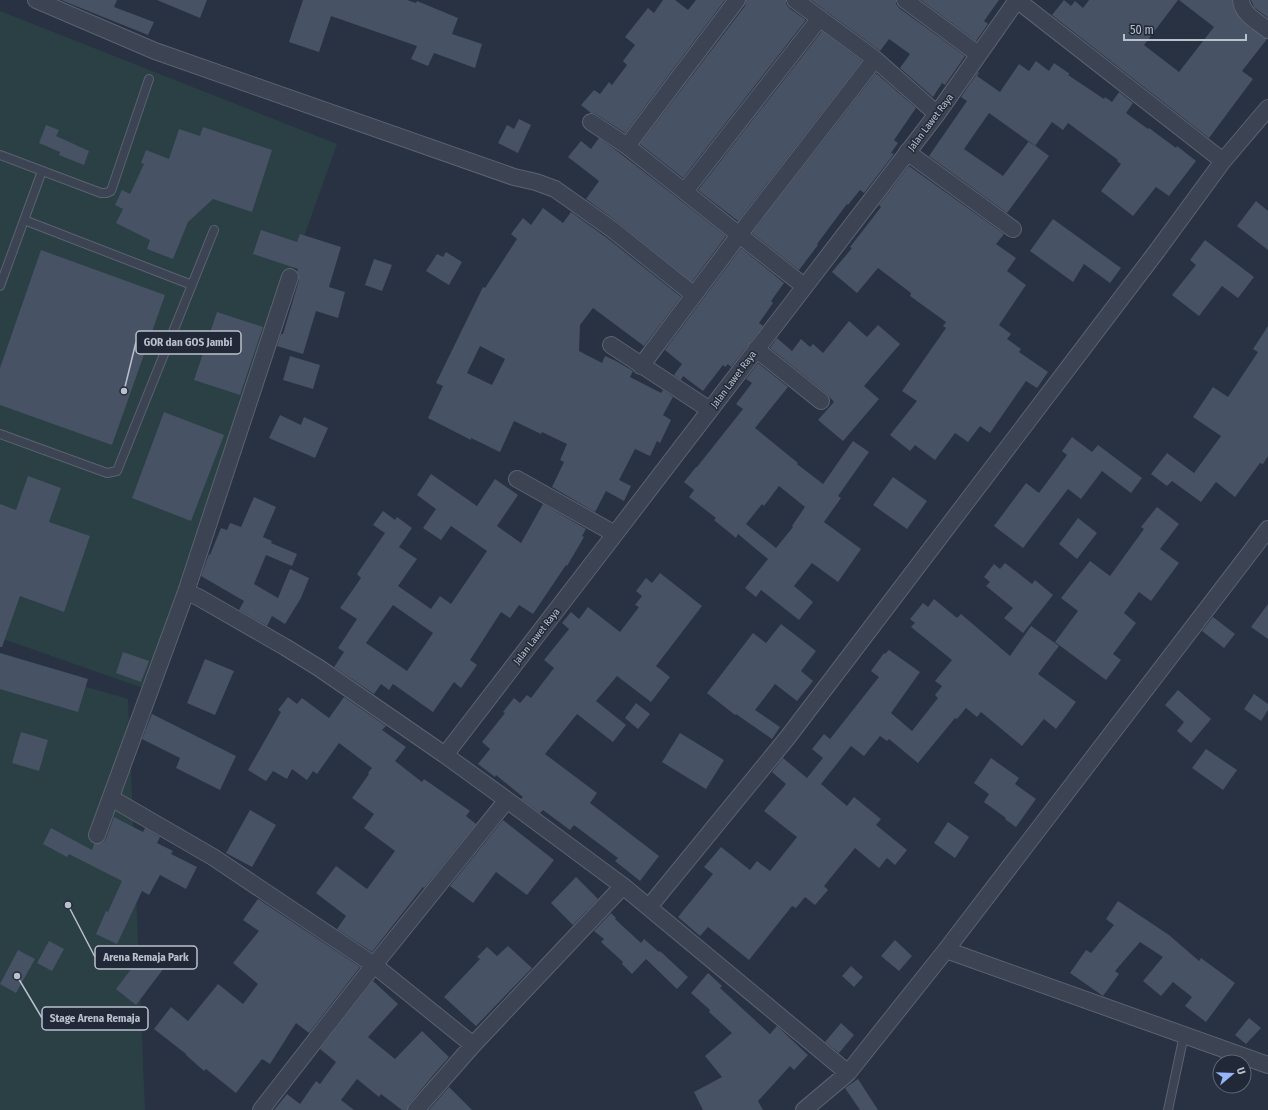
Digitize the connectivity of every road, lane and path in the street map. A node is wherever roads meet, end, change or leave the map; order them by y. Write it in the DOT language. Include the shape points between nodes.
graph roads {
  1 [pos="36,0"];
  2 [pos="737,0"];
  3 [pos="795,0"];
  4 [pos="905,0"];
  5 [pos="1017,0"];
  6 [pos="1241,0"];
  7 [pos="820,18"];
  8 [pos="1268,30"];
  9 [pos="978,54"];
  10 [pos="875,59"];
  11 [pos="149,79"];
  12 [pos="1268,108"];
  13 [pos="937,114"];
  14 [pos="591,122"];
  15 [pos="627,146"];
  16 [pos="907,152"];
  17 [pos="0,155"];
  18 [pos="1223,161"];
  19 [pos="42,171"];
  20 [pos="685,191"];
  21 [pos="24,220"];
  22 [pos="1013,229"];
  23 [pos="214,230"];
  24 [pos="739,235"];
  25 [pos="290,277"];
  26 [pos="192,285"];
  27 [pos="0,286"];
  28 [pos="804,286"];
  29 [pos="694,295"];
  30 [pos="611,345"];
  31 [pos="756,349"];
  32 [pos="642,366"];
  33 [pos="821,401"];
  34 [pos="710,410"];
  35 [pos="0,434"];
  36 [pos="517,479"];
  37 [pos="1268,529"];
  38 [pos="616,534"];
  39 [pos="186,592"];
  40 [pos="445,755"];
  41 [pos="111,798"];
  42 [pos="507,800"];
  43 [pos="97,836"];
  44 [pos="623,886"];
  45 [pos="649,907"];
  46 [pos="946,950"];
  47 [pos="374,965"];
  48 [pos="1184,1035"];
  49 [pos="473,1045"];
  50 [pos="1268,1065"];
  51 [pos="848,1073"];
  52 [pos="261,1110"];
  53 [pos="416,1110"];
  54 [pos="804,1110"];
  55 [pos="1168,1110"];
  1 -- 29 [label="street" via="155,51 514,177 555,189 613,230"];
  2 -- 15 [label="street"];
  3 -- 7 [label="street"];
  4 -- 9 [label="street"];
  5 -- 9 [label="street, Jalan Lawet Raya"];
  5 -- 18 [label="street"];
  6 -- 8 [label="street" via="1242,7 1247,13"];
  7 -- 10 [label="street"];
  7 -- 20 [label="street"];
  9 -- 13 [label="street, Jalan Lawet Raya"];
  10 -- 13 [label="street"];
  10 -- 24 [label="street"];
  11 -- 19 [label="lane" via="111,191 100,193"];
  12 -- 18 [label="street"];
  13 -- 16 [label="street, Jalan Lawet Raya"];
  14 -- 15 [label="street"];
  15 -- 20 [label="street"];
  16 -- 22 [label="street"];
  16 -- 28 [label="street, Jalan Lawet Raya"];
  17 -- 19 [label="lane"];
  18 -- 45 [label="street" via="788,737"];
  19 -- 21 [label="lane"];
  20 -- 24 [label="street"];
  21 -- 26 [label="lane"];
  21 -- 27 [label="lane"];
  23 -- 26 [label="lane"];
  24 -- 28 [label="street"];
  24 -- 29 [label="street"];
  25 -- 39 [label="street"];
  26 -- 35 [label="lane" via="117,471 107,473"];
  28 -- 31 [label="street, Jalan Lawet Raya"];
  29 -- 32 [label="street"];
  30 -- 32 [label="street"];
  31 -- 33 [label="street"];
  31 -- 34 [label="street, Jalan Lawet Raya"];
  32 -- 34 [label="street"];
  34 -- 38 [label="street, Jalan Lawet Raya"];
  36 -- 38 [label="street"];
  37 -- 46 [label="street"];
  38 -- 40 [label="street, Jalan Lawet Raya"];
  39 -- 40 [label="street" via="319,668"];
  39 -- 41 [label="street"];
  40 -- 42 [label="street"];
  41 -- 43 [label="street"];
  41 -- 47 [label="street" via="213,857"];
  42 -- 44 [label="street"];
  42 -- 47 [label="street"];
  44 -- 45 [label="street"];
  44 -- 49 [label="street"];
  45 -- 51 [label="street"];
  46 -- 48 [label="street"];
  46 -- 51 [label="street"];
  47 -- 49 [label="street"];
  47 -- 52 [label="street"];
  48 -- 50 [label="street"];
  48 -- 55 [label="lane"];
  49 -- 53 [label="street"];
  51 -- 54 [label="street"];
}
